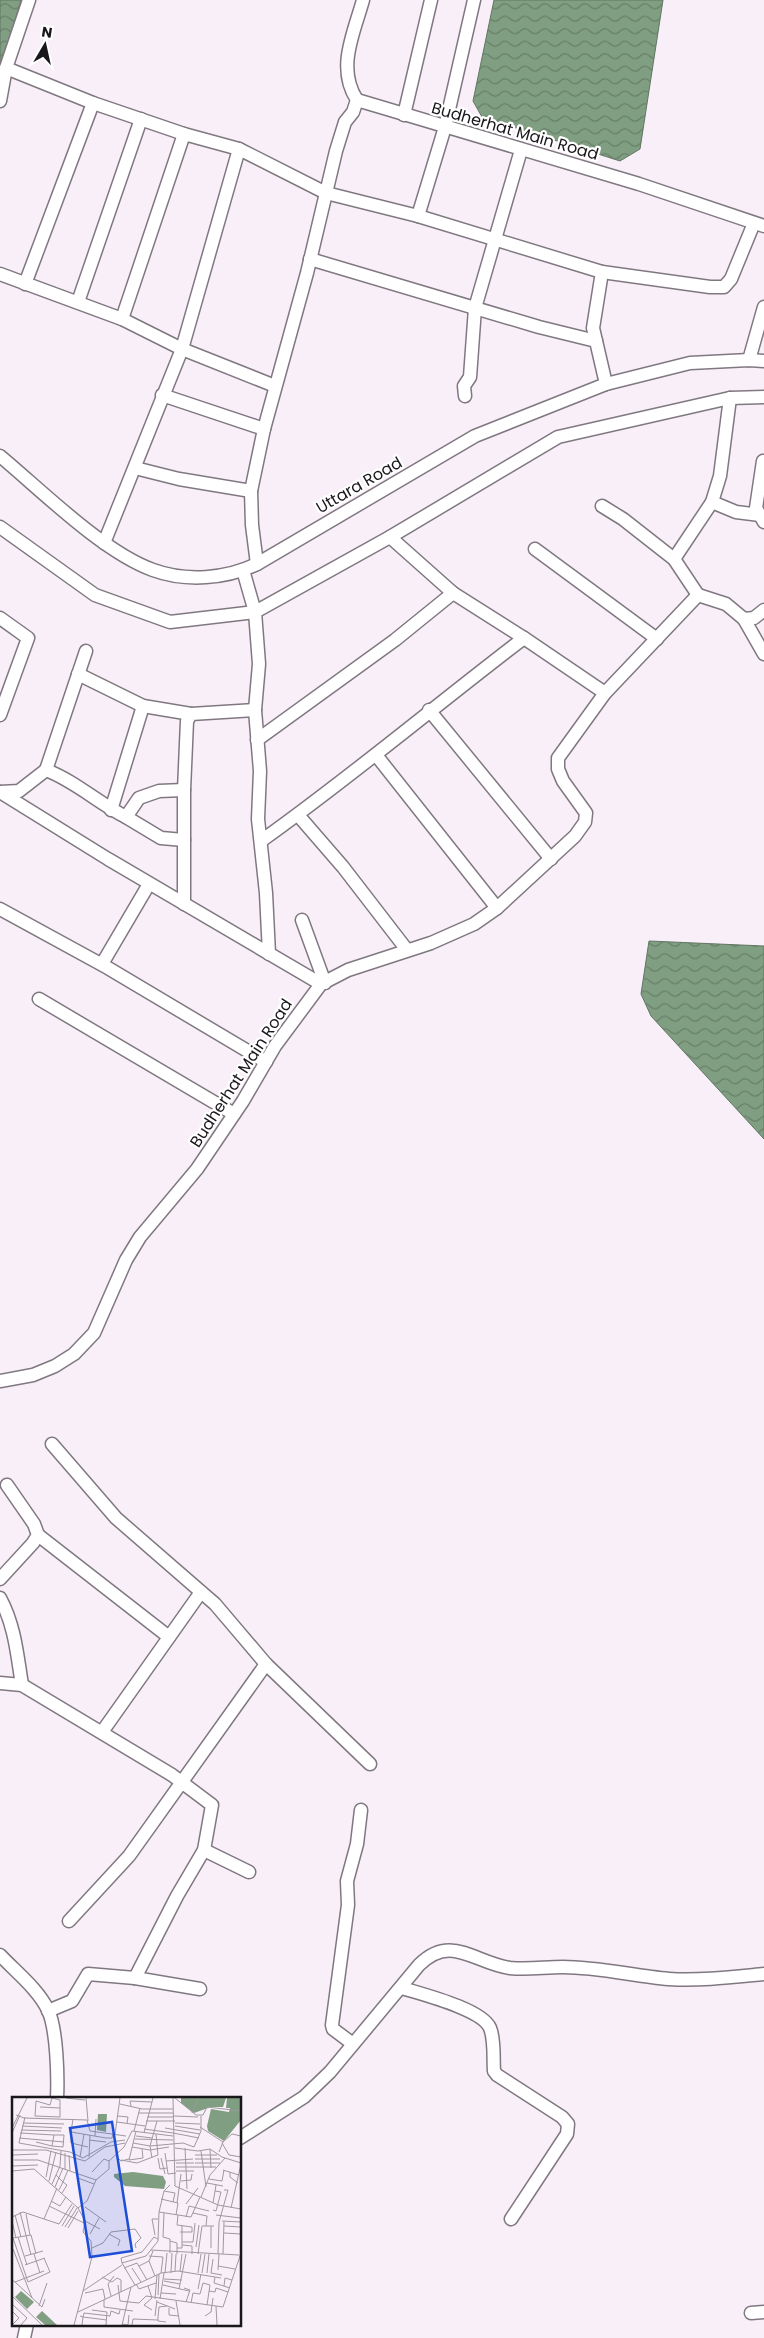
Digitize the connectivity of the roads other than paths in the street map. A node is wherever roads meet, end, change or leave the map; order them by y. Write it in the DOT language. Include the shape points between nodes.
graph roads {
  1 [pos="29,0"];
  2 [pos="363,0"];
  3 [pos="431,0"];
  4 [pos="474,0"];
  5 [pos="6,68"];
  6 [pos="357,100"];
  7 [pos="0,101"];
  8 [pos="93,102"];
  9 [pos="404,115"];
  10 [pos="141,119"];
  11 [pos="445,127"];
  12 [pos="184,134"];
  13 [pos="239,149"];
  14 [pos="521,150"];
  15 [pos="326,193"];
  16 [pos="418,216"];
  17 [pos="759,225"];
  18 [pos="495,239"];
  19 [pos="310,259"];
  20 [pos="602,272"];
  21 [pos="0,274"];
  22 [pos="25,284"];
  23 [pos="78,302"];
  24 [pos="764,307"];
  25 [pos="475,308"];
  26 [pos="122,319"];
  27 [pos="596,340"];
  28 [pos="182,349"];
  29 [pos="749,360"];
  30 [pos="764,361"];
  31 [pos="606,384"];
  32 [pos="275,386"];
  33 [pos="162,395"];
  34 [pos="465,396"];
  35 [pos="764,397"];
  36 [pos="730,398"];
  37 [pos="264,429"];
  38 [pos="0,456"];
  39 [pos="762,461"];
  40 [pos="135,468"];
  41 [pos="251,491"];
  42 [pos="712,502"];
  43 [pos="602,506"];
  44 [pos="762,518"];
  45 [pos="0,527"];
  46 [pos="390,537"];
  47 [pos="104,543"];
  48 [pos="535,549"];
  49 [pos="674,559"];
  50 [pos="257,564"];
  51 [pos="243,570"];
  52 [pos="453,593"];
  53 [pos="698,595"];
  54 [pos="764,610"];
  55 [pos="255,612"];
  56 [pos="0,618"];
  57 [pos="744,619"];
  58 [pos="524,638"];
  59 [pos="657,639"];
  60 [pos="86,651"];
  61 [pos="764,654"];
  62 [pos="78,674"];
  63 [pos="605,693"];
  64 [pos="143,706"];
  65 [pos="255,710"];
  66 [pos="429,710"];
  67 [pos="191,714"];
  68 [pos="0,715"];
  69 [pos="257,740"];
  70 [pos="376,755"];
  71 [pos="46,770"];
  72 [pos="184,790"];
  73 [pos="111,810"];
  74 [pos="298,815"];
  75 [pos="126,817"];
  76 [pos="184,840"];
  77 [pos="262,841"];
  78 [pos="551,859"];
  79 [pos="149,884"];
  80 [pos="184,904"];
  81 [pos="497,908"];
  82 [pos="0,909"];
  83 [pos="302,920"];
  84 [pos="407,950"];
  85 [pos="269,954"];
  86 [pos="102,964"];
  87 [pos="323,984"];
  88 [pos="39,999"];
  89 [pos="266,1062"];
  90 [pos="234,1114"];
  91 [pos="0,1380"];
  92 [pos="52,1444"];
  93 [pos="7,1485"];
  94 [pos="38,1535"];
  95 [pos="0,1579"];
  96 [pos="201,1592"];
  97 [pos="0,1598"];
  98 [pos="169,1637"];
  99 [pos="266,1664"];
  100 [pos="0,1682"];
  101 [pos="22,1685"];
  102 [pos="102,1732"];
  103 [pos="370,1764"];
  104 [pos="180,1783"];
  105 [pos="361,1810"];
  106 [pos="204,1850"];
  107 [pos="249,1872"];
  108 [pos="69,1921"];
  109 [pos="0,1955"];
  110 [pos="764,1974"];
  111 [pos="134,1978"];
  112 [pos="402,1988"];
  113 [pos="200,1989"];
  114 [pos="48,2011"];
  115 [pos="353,2044"];
  116 [pos="57,2097"];
  117 [pos="241,2137"];
  118 [pos="511,2219"];
  1 -- 5 [label="street"];
  2 -- 6 [label="street" via="346,61 349,86"];
  3 -- 9 [label="street"];
  4 -- 11 [label="street"];
  5 -- 7 [label="street"];
  5 -- 8 [label="street"];
  6 -- 9 [label="street, Budherhat Main Road"];
  6 -- 15 [label="street" via="341,136"];
  8 -- 10 [label="street"];
  8 -- 22 [label="street"];
  9 -- 11 [label="street, Budherhat Main Road"];
  10 -- 12 [label="street"];
  10 -- 23 [label="street"];
  11 -- 14 [label="street, Budherhat Main Road"];
  11 -- 16 [label="street"];
  12 -- 13 [label="street"];
  12 -- 26 [label="street"];
  13 -- 15 [label="street"];
  13 -- 28 [label="street"];
  14 -- 17 [label="street, Budherhat Main Road" via="639,184"];
  14 -- 18 [label="street"];
  15 -- 16 [label="street"];
  15 -- 19 [label="street"];
  16 -- 18 [label="street"];
  17 -- 20 [label="street" via="724,287 710,288"];
  18 -- 20 [label="street"];
  18 -- 25 [label="street"];
  19 -- 25 [label="street"];
  19 -- 32 [label="street"];
  20 -- 27 [label="street" via="593,328"];
  21 -- 22 [label="street"];
  22 -- 23 [label="street"];
  23 -- 26 [label="street"];
  24 -- 29 [label="street"];
  25 -- 27 [label="street"];
  25 -- 34 [label="street" via="470,377 464,386"];
  26 -- 28 [label="street"];
  27 -- 31 [label="street"];
  28 -- 32 [label="street"];
  28 -- 33 [label="street"];
  29 -- 30 [label="street, Uttara Road"];
  29 -- 31 [label="street, Uttara Road" via="690,363"];
  31 -- 50 [label="street, Uttara Road" via="475,436"];
  32 -- 37 [label="street"];
  33 -- 37 [label="street"];
  33 -- 40 [label="street"];
  35 -- 36 [label="street"];
  36 -- 42 [label="street" via="720,476"];
  36 -- 46 [label="street" via="558,437"];
  37 -- 41 [label="street"];
  38 -- 47 [label="street, Uttara Road"];
  39 -- 44 [label="street" via="756,508"];
  40 -- 41 [label="street"];
  40 -- 47 [label="street"];
  41 -- 50 [label="street"];
  42 -- 44 [label="street"];
  42 -- 49 [label="street"];
  43 -- 49 [label="street" via="624,519"];
  45 -- 55 [label="street" via="95,595 170,622"];
  46 -- 52 [label="street"];
  46 -- 55 [label="street"];
  47 -- 51 [label="street, Uttara Road" via="153,570 202,578"];
  48 -- 59 [label="street"];
  49 -- 53 [label="street"];
  50 -- 51 [label="street, Uttara Road"];
  51 -- 55 [label="street"];
  52 -- 58 [label="street"];
  52 -- 69 [label="street" via="395,640"];
  53 -- 57 [label="street" via="726,604"];
  53 -- 59 [label="street, Budherhat Main Road"];
  54 -- 57 [label="street" via="754,618"];
  55 -- 65 [label="street" via="258,664"];
  56 -- 68 [label="street" via="28,638"];
  57 -- 61 [label="street"];
  58 -- 63 [label="street"];
  58 -- 66 [label="street"];
  59 -- 63 [label="street, Budherhat Main Road"];
  60 -- 62 [label="street"];
  62 -- 64 [label="street"];
  62 -- 71 [label="street"];
  63 -- 78 [label="street, Budherhat Main Road" via="558,758 563,781 586,813 585,822"];
  64 -- 67 [label="street"];
  64 -- 73 [label="street"];
  65 -- 67 [label="street"];
  65 -- 69 [label="street"];
  66 -- 70 [label="street"];
  66 -- 78 [label="street"];
  67 -- 72 [label="street" via="187,721"];
  69 -- 77 [label="street" via="260,771 258,819"];
  70 -- 74 [label="street"];
  70 -- 81 [label="street"];
  71 -- 73 [label="street" via="64,777"];
  71 -- 79 [label="street" via="19,791 0,792"];
  72 -- 75 [label="street" via="159,791 139,798"];
  72 -- 76 [label="street"];
  73 -- 75 [label="street"];
  74 -- 77 [label="street"];
  74 -- 84 [label="street"];
  75 -- 76 [label="street" via="162,838"];
  76 -- 80 [label="street"];
  77 -- 85 [label="street"];
  78 -- 81 [label="street, Budherhat Main Road"];
  79 -- 80 [label="street"];
  79 -- 86 [label="street"];
  80 -- 85 [label="street"];
  81 -- 84 [label="street, Budherhat Main Road" via="452,935"];
  82 -- 86 [label="street"];
  83 -- 87 [label="street"];
  84 -- 87 [label="street, Budherhat Main Road" via="348,970"];
  85 -- 87 [label="street"];
  86 -- 89 [label="street"];
  87 -- 89 [label="street, Budherhat Main Road"];
  88 -- 90 [label="street"];
  89 -- 90 [label="street, Budherhat Main Road"];
  90 -- 91 [label="street, Budherhat Main Road" via="197,1169 140,1237 126,1260 94,1333 74,1354 55,1366 33,1375"];
  92 -- 96 [label="street" via="116,1518"];
  93 -- 94 [label="street"];
  94 -- 95 [label="street"];
  94 -- 98 [label="street"];
  96 -- 98 [label="street"];
  96 -- 99 [label="street"];
  97 -- 101 [label="street" via="14,1634"];
  98 -- 102 [label="street"];
  99 -- 103 [label="street"];
  99 -- 104 [label="street"];
  100 -- 101 [label="street"];
  101 -- 102 [label="street"];
  102 -- 104 [label="street"];
  104 -- 106 [label="street" via="212,1805"];
  104 -- 108 [label="street" via="130,1856"];
  105 -- 115 [label="street" via="357,1844 347,1881 348,1905 332,2025"];
  106 -- 107 [label="street"];
  106 -- 111 [label="street"];
  109 -- 114 [label="street" via="31,1987"];
  110 -- 112 [label="street" via="671,1979 563,1967 529,1970 507,1968 456,1951 442,1950 430,1954"];
  111 -- 113 [label="street"];
  111 -- 114 [label="street" via="88,1974 72,2001"];
  112 -- 115 [label="street"];
  112 -- 118 [label="street" via="467,2010 483,2020 490,2027 497,2075 562,2116 568,2124 567,2134"];
  114 -- 116 [label="street" via="55,2048"];
  115 -- 117 [label="street" via="304,2097"];
}
